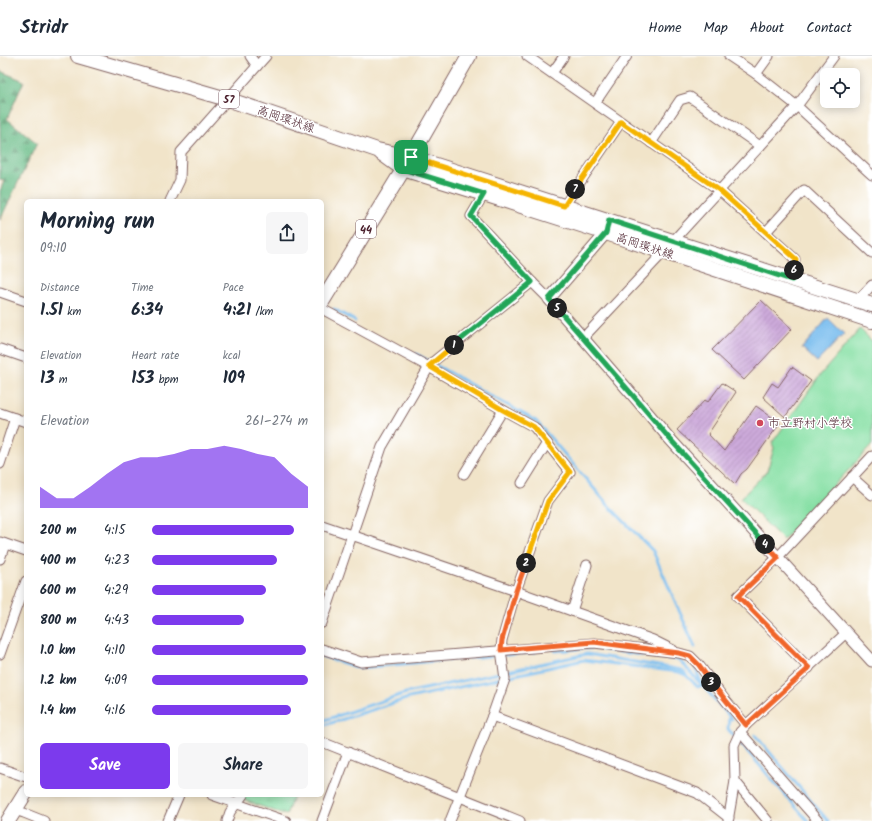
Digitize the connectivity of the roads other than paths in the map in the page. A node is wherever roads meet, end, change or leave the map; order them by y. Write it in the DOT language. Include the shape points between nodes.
graph roads {
  1 [pos="78,56"];
  2 [pos="250,56"];
  3 [pos="266,56"];
  4 [pos="469,56"];
  5 [pos="527,56"];
  6 [pos="564,56"];
  7 [pos="627,56"];
  8 [pos="729,56"];
  9 [pos="769,56"];
  10 [pos="834,56"];
  11 [pos="257,66"];
  12 [pos="552,74"];
  13 [pos="756,74"];
  14 [pos="228,99"];
  15 [pos="595,103"];
  16 [pos="797,106"];
  17 [pos="621,122"];
  18 [pos="651,143"];
  19 [pos="760,146"];
  20 [pos="377,150"];
  21 [pos="411,157"];
  22 [pos="403,169"];
  23 [pos="872,175"];
  24 [pos="719,190"];
  25 [pos="484,194"];
  26 [pos="171,199"];
  27 [pos="564,206"];
  28 [pos="608,227"];
  29 [pos="766,232"];
  30 [pos="673,241"];
  31 [pos="664,252"];
  32 [pos="872,253"];
  33 [pos="792,280"];
  34 [pos="532,282"];
  35 [pos="872,285"];
  36 [pos="0,292"];
  37 [pos="24,299"];
  38 [pos="324,299"];
  39 [pos="549,299"];
  40 [pos="856,300"];
  41 [pos="872,305"];
  42 [pos="324,310"];
  43 [pos="871,321"];
  44 [pos="583,338"];
  45 [pos="0,350"];
  46 [pos="24,357"];
  47 [pos="431,364"];
  48 [pos="503,410"];
  49 [pos="0,413"];
  50 [pos="15,418"];
  51 [pos="24,421"];
  52 [pos="547,443"];
  53 [pos="872,456"];
  54 [pos="0,464"];
  55 [pos="464,474"];
  56 [pos="852,477"];
  57 [pos="522,484"];
  58 [pos="872,495"];
  59 [pos="324,526"];
  60 [pos="351,535"];
  61 [pos="2,543"];
  62 [pos="24,550"];
  63 [pos="778,558"];
  64 [pos="0,559"];
  65 [pos="587,565"];
  66 [pos="24,586"];
  67 [pos="516,591"];
  68 [pos="572,611"];
  69 [pos="324,617"];
  70 [pos="846,632"];
  71 [pos="1,649"];
  72 [pos="324,650"];
  73 [pos="679,653"];
  74 [pos="502,654"];
  75 [pos="872,661"];
  76 [pos="809,668"];
  77 [pos="492,716"];
  78 [pos="743,728"];
  79 [pos="324,743"];
  80 [pos="348,752"];
  81 [pos="0,768"];
  82 [pos="24,776"];
  83 [pos="735,781"];
  84 [pos="24,795"];
  85 [pos="178,797"];
  86 [pos="218,797"];
  87 [pos="242,797"];
  88 [pos="460,797"];
  89 [pos="237,803"];
  90 [pos="11,816"];
  91 [pos="264,817"];
  92 [pos="728,820"];
  93 [pos="44,821"];
  94 [pos="168,821"];
  95 [pos="227,821"];
  96 [pos="286,821"];
  97 [pos="322,821"];
  98 [pos="450,821"];
  99 [pos="520,821"];
  100 [pos="768,821"];
  101 [pos="818,821"];
  1 -- 14 [label="main road, 高岡環状線 / 57"];
  2 -- 11 [label="street"];
  3 -- 11 [label="street"];
  4 -- 21 [label="main road, 44"];
  5 -- 12 [label="street"];
  6 -- 12 [label="street"];
  7 -- 15 [label="street"];
  8 -- 13 [label="street"];
  9 -- 13 [label="street"];
  10 -- 16 [label="street"];
  11 -- 14 [label="street"];
  12 -- 15 [label="street"];
  13 -- 16 [label="street"];
  14 -- 20 [label="main road, 高岡環状線 / 57"];
  14 -- 26 [label="street" via="181,152 180,180"];
  15 -- 17 [label="street"];
  16 -- 19 [label="street"];
  16 -- 23 [label="street"];
  17 -- 18 [label="street"];
  17 -- 27 [label="street"];
  18 -- 19 [label="street" via="680,100 690,97"];
  18 -- 24 [label="street"];
  19 -- 24 [label="street"];
  20 -- 21 [label="main road, 高岡環状線 / 57"];
  20 -- 22 [label="main road, 高岡環状線 / 57"];
  21 -- 22 [label="main road, 44"];
  21 -- 27 [label="main road, 高岡環状線 / 57"];
  22 -- 25 [label="main road, 高岡環状線 / 57"];
  22 -- 38 [label="main road, 44"];
  24 -- 29 [label="street"];
  24 -- 30 [label="street"];
  25 -- 28 [label="main road, 高岡環状線 / 57"];
  25 -- 34 [label="street" via="471,216"];
  27 -- 28 [label="main road, 高岡環状線 / 57"];
  28 -- 30 [label="main road, 高岡環状線 / 57"];
  28 -- 31 [label="main road, 高岡環状線 / 57"];
  28 -- 39 [label="street"];
  29 -- 32 [label="street" via="804,190"];
  29 -- 33 [label="street" via="796,259"];
  30 -- 33 [label="main road, 高岡環状線 / 57"];
  31 -- 43 [label="main road, 高岡環状線 / 57"];
  31 -- 44 [label="street"];
  33 -- 40 [label="main road, 高岡環状線 / 57"];
  34 -- 39 [label="street"];
  34 -- 47 [label="street"];
  35 -- 40 [label="street"];
  36 -- 37 [label="street"];
  39 -- 44 [label="street"];
  40 -- 41 [label="main road, 高岡環状線 / 57"];
  42 -- 47 [label="street"];
  44 -- 63 [label="street"];
  45 -- 46 [label="street"];
  47 -- 48 [label="street"];
  47 -- 60 [label="street" via="382,447"];
  48 -- 52 [label="street" via="534,427"];
  48 -- 55 [label="street"];
  49 -- 50 [label="street"];
  50 -- 51 [label="street"];
  50 -- 54 [label="street"];
  52 -- 57 [label="street"];
  52 -- 67 [label="street" via="570,472 548,501"];
  53 -- 56 [label="street"];
  56 -- 58 [label="street"];
  56 -- 63 [label="street"];
  59 -- 60 [label="street"];
  60 -- 67 [label="street"];
  60 -- 69 [label="street"];
  61 -- 62 [label="street"];
  61 -- 64 [label="street"];
  63 -- 70 [label="street"];
  63 -- 76 [label="street" via="738,596"];
  65 -- 68 [label="street"];
  66 -- 71 [label="street"];
  67 -- 68 [label="street"];
  67 -- 74 [label="street" via="502,640"];
  68 -- 73 [label="street" via="653,640"];
  70 -- 75 [label="street"];
  70 -- 76 [label="street"];
  72 -- 74 [label="street" via="361,662"];
  73 -- 74 [label="street" via="594,642"];
  73 -- 78 [label="street" via="690,656 699,665"];
  74 -- 77 [label="street" via="505,679"];
  76 -- 78 [label="street"];
  77 -- 88 [label="street"];
  77 -- 92 [label="street" via="698,793"];
  78 -- 83 [label="street" via="734,746"];
  78 -- 101 [label="street"];
  79 -- 80 [label="street"];
  80 -- 88 [label="street"];
  80 -- 97 [label="street"];
  81 -- 82 [label="street"];
  83 -- 92 [label="street"];
  83 -- 100 [label="street"];
  84 -- 90 [label="main road"];
  85 -- 94 [label="street"];
  86 -- 89 [label="street"];
  87 -- 89 [label="street"];
  88 -- 98 [label="street"];
  88 -- 99 [label="street"];
  89 -- 91 [label="street"];
  89 -- 95 [label="street"];
  90 -- 93 [label="street" via="24,813"];
  91 -- 96 [label="street"];
}
